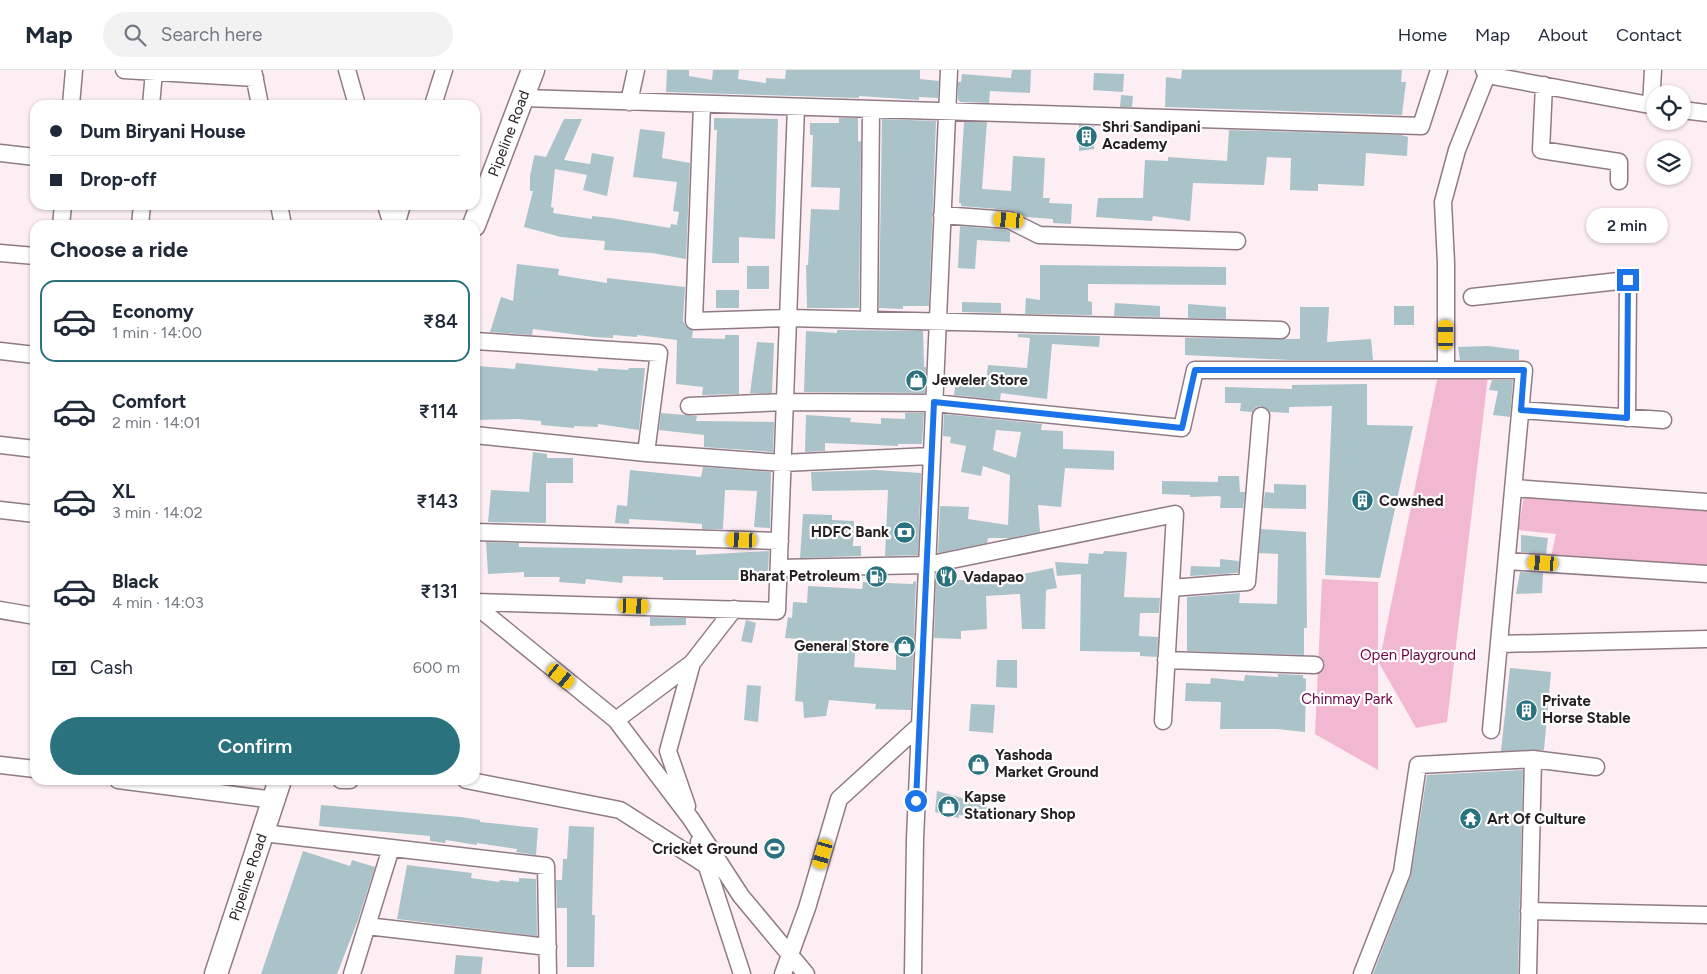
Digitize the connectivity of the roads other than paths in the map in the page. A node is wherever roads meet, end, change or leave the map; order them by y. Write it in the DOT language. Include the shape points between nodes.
graph roads {
  1 [pos="74,70"];
  2 [pos="124,70"];
  3 [pos="347,70"];
  4 [pos="444,70"];
  5 [pos="533,70"];
  6 [pos="636,70"];
  7 [pos="949,70"];
  8 [pos="1439,70"];
  9 [pos="1653,70"];
  10 [pos="154,72"];
  11 [pos="1485,72"];
  12 [pos="254,74"];
  13 [pos="1544,85"];
  14 [pos="1653,85"];
  15 [pos="524,98"];
  16 [pos="71,100"];
  17 [pos="151,100"];
  18 [pos="259,100"];
  19 [pos="356,100"];
  20 [pos="435,100"];
  21 [pos="629,102"];
  22 [pos="702,104"];
  23 [pos="1646,104"];
  24 [pos="796,107"];
  25 [pos="871,110"];
  26 [pos="1691,111"];
  27 [pos="947,112"];
  28 [pos="1707,113"];
  29 [pos="0,153"];
  30 [pos="30,156"];
  31 [pos="1619,181"];
  32 [pos="480,210"];
  33 [pos="942,215"];
  34 [pos="1237,241"];
  35 [pos="0,253"];
  36 [pos="30,256"];
  37 [pos="1472,298"];
  38 [pos="788,318"];
  39 [pos="869,320"];
  40 [pos="938,322"];
  41 [pos="1281,330"];
  42 [pos="480,341"];
  43 [pos="0,351"];
  44 [pos="30,354"];
  45 [pos="1446,370"];
  46 [pos="785,402"];
  47 [pos="934,402"];
  48 [pos="689,406"];
  49 [pos="1521,410"];
  50 [pos="1261,416"];
  51 [pos="1627,418"];
  52 [pos="1663,420"];
  53 [pos="480,436"];
  54 [pos="0,445"];
  55 [pos="30,448"];
  56 [pos="646,453"];
  57 [pos="930,456"];
  58 [pos="783,462"];
  59 [pos="1514,488"];
  60 [pos="1707,502"];
  61 [pos="0,510"];
  62 [pos="30,513"];
  63 [pos="480,532"];
  64 [pos="780,541"];
  65 [pos="1507,561"];
  66 [pos="926,565"];
  67 [pos="779,568"];
  68 [pos="1707,574"];
  69 [pos="1171,588"];
  70 [pos="480,604"];
  71 [pos="480,608"];
  72 [pos="734,609"];
  73 [pos="0,610"];
  74 [pos="30,615"];
  75 [pos="1707,639"];
  76 [pos="1499,644"];
  77 [pos="1166,660"];
  78 [pos="692,663"];
  79 [pos="1315,665"];
  80 [pos="616,720"];
  81 [pos="1163,721"];
  82 [pos="920,726"];
  83 [pos="1491,730"];
  84 [pos="1533,759"];
  85 [pos="0,765"];
  86 [pos="1596,766"];
  87 [pos="30,768"];
  88 [pos="480,783"];
  89 [pos="198,785"];
  90 [pos="277,790"];
  91 [pos="691,819"];
  92 [pos="262,833"];
  93 [pos="391,848"];
  94 [pos="706,865"];
  95 [pos="1529,911"];
  96 [pos="1707,915"];
  97 [pos="367,926"];
  98 [pos="548,947"];
  99 [pos="790,954"];
  100 [pos="216,974"];
  101 [pos="352,974"];
  102 [pos="548,974"];
  103 [pos="742,974"];
  104 [pos="783,974"];
  105 [pos="806,974"];
  106 [pos="913,974"];
  107 [pos="1362,974"];
  108 [pos="1528,974"];
  1 -- 16 [label="street"];
  2 -- 10 [label="street"];
  3 -- 19 [label="street"];
  4 -- 20 [label="street"];
  5 -- 15 [label="main road, Pipeline Road"];
  6 -- 21 [label="street"];
  7 -- 27 [label="street"];
  8 -- 27 [label="street" via="1421,126"];
  9 -- 14 [label="street"];
  10 -- 12 [label="street"];
  10 -- 17 [label="street"];
  11 -- 13 [label="street"];
  11 -- 45 [label="street" via="1457,150 1443,202"];
  12 -- 18 [label="street"];
  13 -- 23 [label="street"];
  13 -- 31 [label="street" via="1541,150 1620,162"];
  15 -- 21 [label="street"];
  15 -- 32 [label="main road, Pipeline Road"];
  21 -- 22 [label="street"];
  22 -- 24 [label="street"];
  22 -- 38 [label="street" via="694,321"];
  24 -- 25 [label="street"];
  24 -- 38 [label="street"];
  25 -- 27 [label="street"];
  25 -- 39 [label="street"];
  26 -- 28 [label="street"];
  27 -- 33 [label="street"];
  29 -- 30 [label="street"];
  33 -- 34 [label="street" via="1009,220 1039,235"];
  33 -- 40 [label="street"];
  35 -- 36 [label="street"];
  37 -- 51 [label="street" via="1628,280"];
  38 -- 39 [label="street"];
  38 -- 46 [label="street"];
  39 -- 40 [label="street"];
  40 -- 41 [label="street"];
  40 -- 47 [label="street"];
  42 -- 56 [label="street" via="659,353"];
  43 -- 44 [label="street"];
  45 -- 47 [label="street" via="1195,370 1182,428"];
  45 -- 49 [label="street" via="1524,370"];
  46 -- 47 [label="street"];
  46 -- 48 [label="street"];
  46 -- 58 [label="street"];
  47 -- 57 [label="street"];
  49 -- 51 [label="street"];
  49 -- 59 [label="street"];
  50 -- 69 [label="street" via="1247,582"];
  51 -- 52 [label="street"];
  53 -- 56 [label="street"];
  54 -- 55 [label="street"];
  56 -- 58 [label="street"];
  57 -- 58 [label="street"];
  57 -- 66 [label="street"];
  58 -- 64 [label="street"];
  59 -- 60 [label="street"];
  59 -- 65 [label="street"];
  61 -- 62 [label="street"];
  63 -- 64 [label="street"];
  64 -- 67 [label="street"];
  65 -- 68 [label="street"];
  65 -- 76 [label="street"];
  66 -- 67 [label="street"];
  66 -- 69 [label="street" via="1175,514"];
  66 -- 82 [label="street"];
  67 -- 72 [label="street" via="777,611"];
  69 -- 77 [label="street"];
  70 -- 72 [label="street"];
  71 -- 80 [label="street"];
  72 -- 78 [label="street"];
  73 -- 74 [label="street"];
  75 -- 76 [label="street"];
  76 -- 83 [label="street"];
  77 -- 79 [label="street"];
  77 -- 81 [label="street"];
  78 -- 80 [label="street"];
  78 -- 91 [label="street" via="668,751"];
  80 -- 91 [label="street"];
  82 -- 99 [label="street" via="839,799 808,908"];
  82 -- 106 [label="street"];
  84 -- 86 [label="street"];
  84 -- 95 [label="street"];
  84 -- 107 [label="street" via="1418,765 1402,872"];
  85 -- 87 [label="street"];
  88 -- 94 [label="street" via="620,810"];
  89 -- 90 [label="street"];
  90 -- 92 [label="main road, Pipeline Road"];
  91 -- 94 [label="street"];
  91 -- 99 [label="street" via="741,896"];
  92 -- 93 [label="street"];
  92 -- 100 [label="main road, Pipeline Road"];
  93 -- 97 [label="street"];
  93 -- 98 [label="street" via="546,866"];
  94 -- 103 [label="street"];
  95 -- 96 [label="street"];
  95 -- 108 [label="street"];
  97 -- 98 [label="street"];
  97 -- 101 [label="street"];
  98 -- 102 [label="street"];
  99 -- 104 [label="street"];
  99 -- 105 [label="street"];
}
